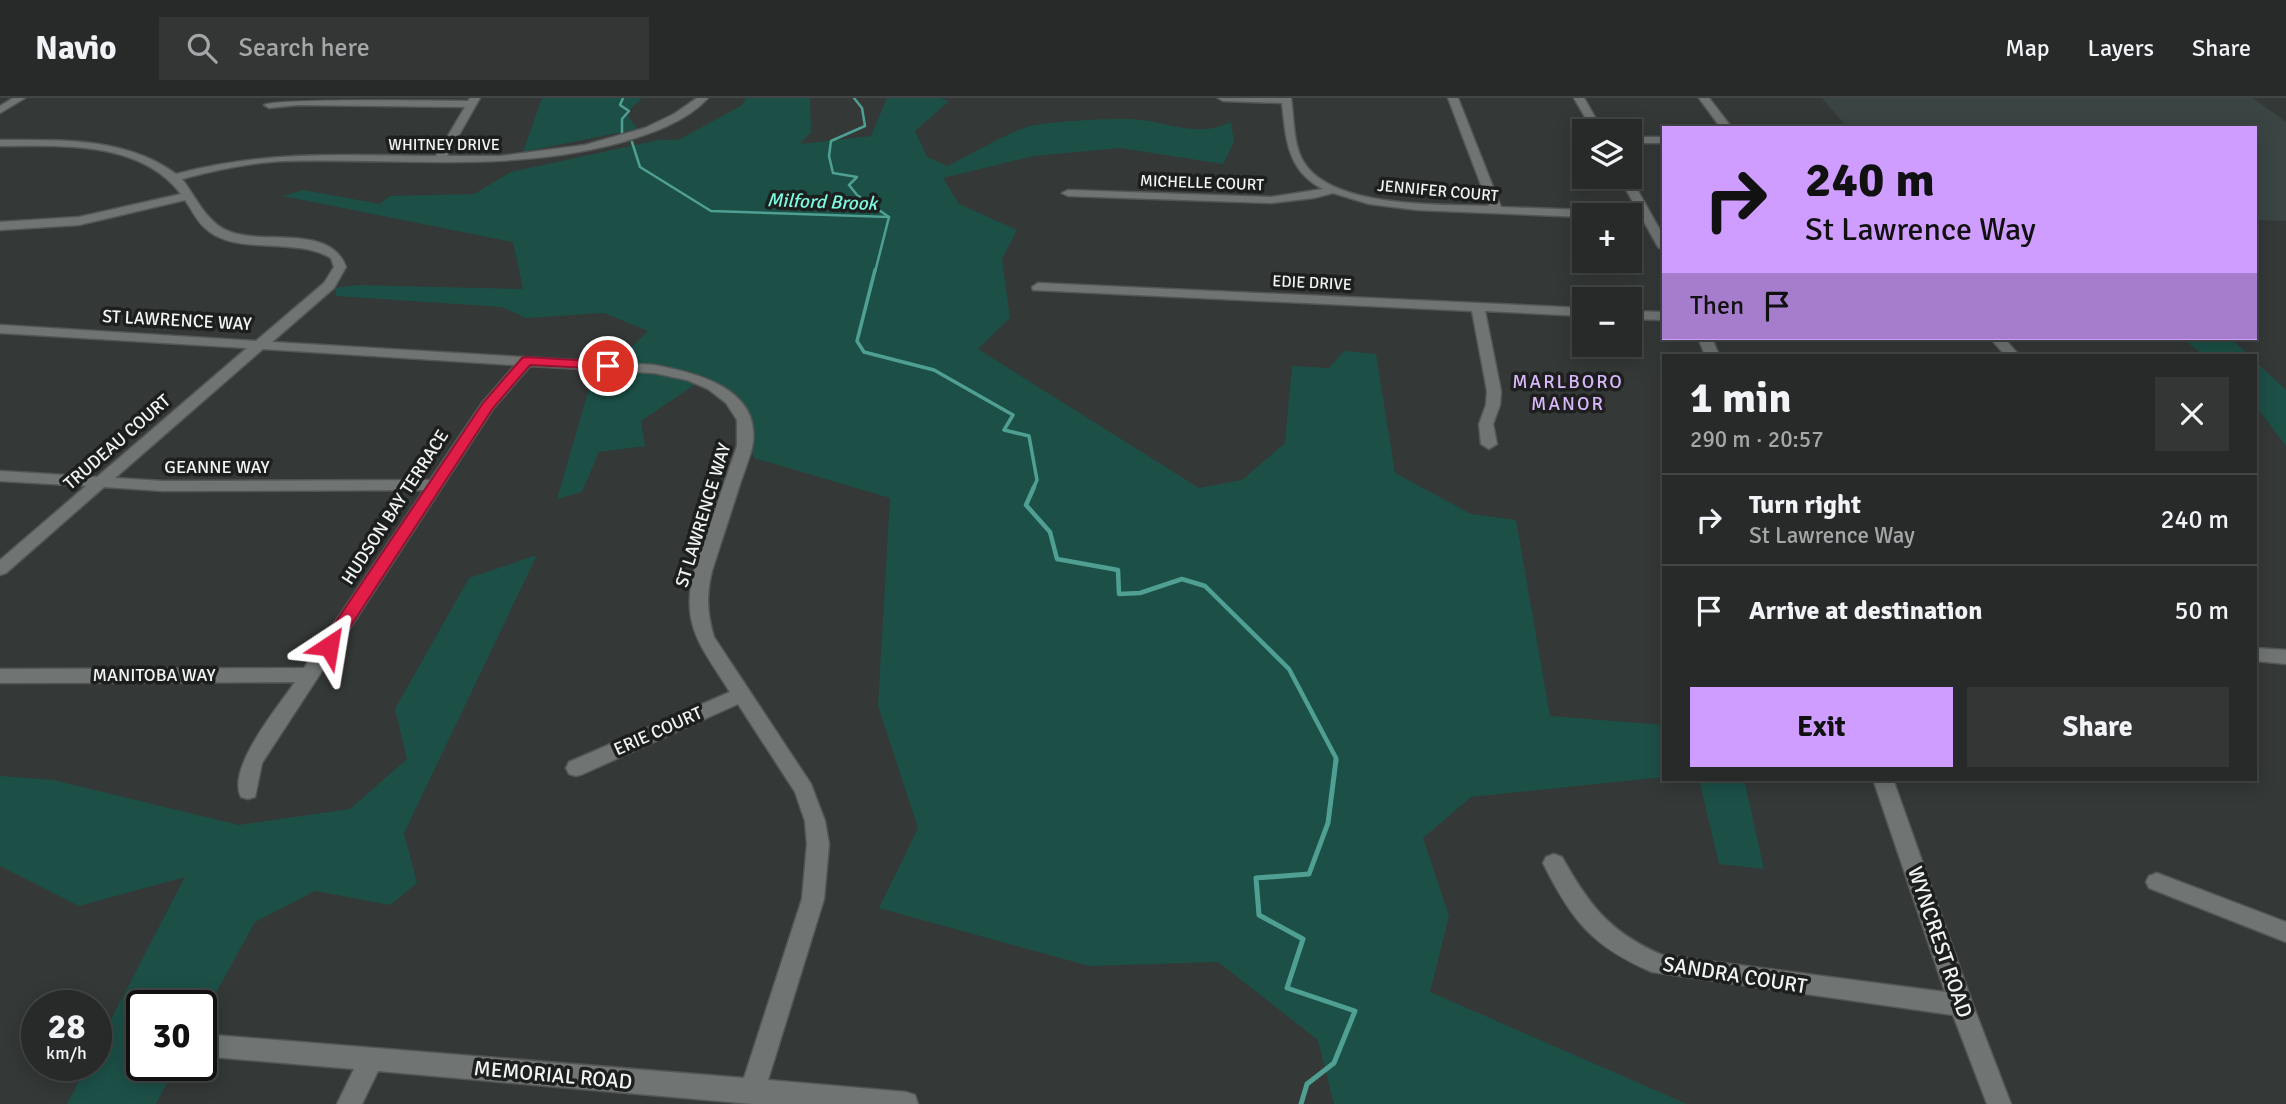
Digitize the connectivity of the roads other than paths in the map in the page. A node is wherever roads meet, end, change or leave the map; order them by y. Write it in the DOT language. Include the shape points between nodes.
graph roads {
  1 [pos="20,98"];
  2 [pos="703,98"];
  3 [pos="1223,98"];
  4 [pos="1453,98"];
  5 [pos="1579,98"];
  6 [pos="1704,98"];
  7 [pos="1286,99"];
  8 [pos="474,101"];
  9 [pos="269,105"];
  10 [pos="0,110"];
  11 [pos="1591,119"];
  12 [pos="1725,126"];
  13 [pos="1642,139"];
  14 [pos="1662,140"];
  15 [pos="0,143"];
  16 [pos="439,161"];
  17 [pos="174,178"];
  18 [pos="1334,189"];
  19 [pos="1631,189"];
  20 [pos="1069,193"];
  21 [pos="186,196"];
  22 [pos="1497,211"];
  23 [pos="1572,214"];
  24 [pos="1642,216"];
  25 [pos="1646,216"];
  26 [pos="0,226"];
  27 [pos="1662,244"];
  28 [pos="1038,288"];
  29 [pos="1478,308"];
  30 [pos="1572,312"];
  31 [pos="1642,315"];
  32 [pos="1662,316"];
  33 [pos="0,329"];
  34 [pos="1999,340"];
  35 [pos="260,345"];
  36 [pos="2011,354"];
  37 [pos="526,361"];
  38 [pos="1489,444"];
  39 [pos="0,476"];
  40 [pos="99,483"];
  41 [pos="434,485"];
  42 [pos="0,569"];
  43 [pos="2257,655"];
  44 [pos="2286,657"];
  45 [pos="308,675"];
  46 [pos="0,676"];
  47 [pos="740,695"];
  48 [pos="576,768"];
  49 [pos="1884,781"];
  50 [pos="248,791"];
  51 [pos="1554,863"];
  52 [pos="2157,882"];
  53 [pos="2286,932"];
  54 [pos="1961,1005"];
  55 [pos="217,1047"];
  56 [pos="371,1061"];
  57 [pos="752,1091"];
  58 [pos="349,1104"];
  59 [pos="906,1104"];
  60 [pos="1999,1104"];
  1 -- 10 [label="street"];
  2 -- 16 [label="street, WHITNEY DRIVE" via="670,121 598,146 512,160"];
  3 -- 7 [label="street"];
  4 -- 22 [label="street"];
  5 -- 11 [label="street"];
  6 -- 12 [label="street"];
  7 -- 18 [label="street, JENNIFER COURT" via="1297,160"];
  8 -- 9 [label="street"];
  8 -- 16 [label="street"];
  13 -- 14 [label="street"];
  15 -- 17 [label="street" via="110,150 144,160"];
  16 -- 17 [label="street, WHITNEY DRIVE" via="274,159"];
  17 -- 21 [label="street"];
  18 -- 20 [label="street, MICHELLE COURT" via="1271,200"];
  18 -- 22 [label="street, JENNIFER COURT" via="1385,204"];
  19 -- 25 [label="street"];
  21 -- 26 [label="street" via="87,220"];
  21 -- 35 [label="street, TRUDEAU COURT" via="209,226 222,234 321,248 339,262 338,274 329,285"];
  22 -- 23 [label="street, JENNIFER COURT"];
  24 -- 25 [label="street"];
  25 -- 27 [label="street"];
  28 -- 29 [label="street, EDIE DRIVE"];
  29 -- 30 [label="street, EDIE DRIVE"];
  29 -- 38 [label="street" via="1494,391 1486,424"];
  31 -- 32 [label="street"];
  33 -- 35 [label="street, ST LAWRENCE WAY"];
  34 -- 36 [label="street"];
  35 -- 37 [label="street, ST LAWRENCE WAY"];
  35 -- 40 [label="street, TRUDEAU COURT"];
  37 -- 41 [label="street, HUDSON BAY TERRACE" via="488,406"];
  37 -- 47 [label="street, ST LAWRENCE WAY" via="682,374 724,393 740,411 745,446 703,571 698,615 705,638"];
  39 -- 40 [label="street, GEANNE WAY"];
  40 -- 41 [label="street, GEANNE WAY"];
  40 -- 42 [label="street, TRUDEAU COURT"];
  41 -- 45 [label="street, HUDSON BAY TERRACE"];
  43 -- 44 [label="street"];
  45 -- 46 [label="street, MANITOBA WAY"];
  45 -- 50 [label="street, HUDSON BAY TERRACE" via="251,762"];
  47 -- 48 [label="street, ERIE COURT"];
  47 -- 57 [label="street, ST LAWRENCE WAY" via="804,790 818,844 813,899"];
  49 -- 54 [label="street, WYNCREST ROAD"];
  51 -- 54 [label="street, SANDRA COURT" via="1580,911 1598,931 1630,953 1660,965"];
  52 -- 53 [label="street"];
  54 -- 60 [label="street, WYNCREST ROAD"];
  55 -- 56 [label="street, MEMORIAL ROAD"];
  56 -- 57 [label="street, MEMORIAL ROAD"];
  56 -- 58 [label="street"];
  57 -- 59 [label="street, MEMORIAL ROAD"];
}
